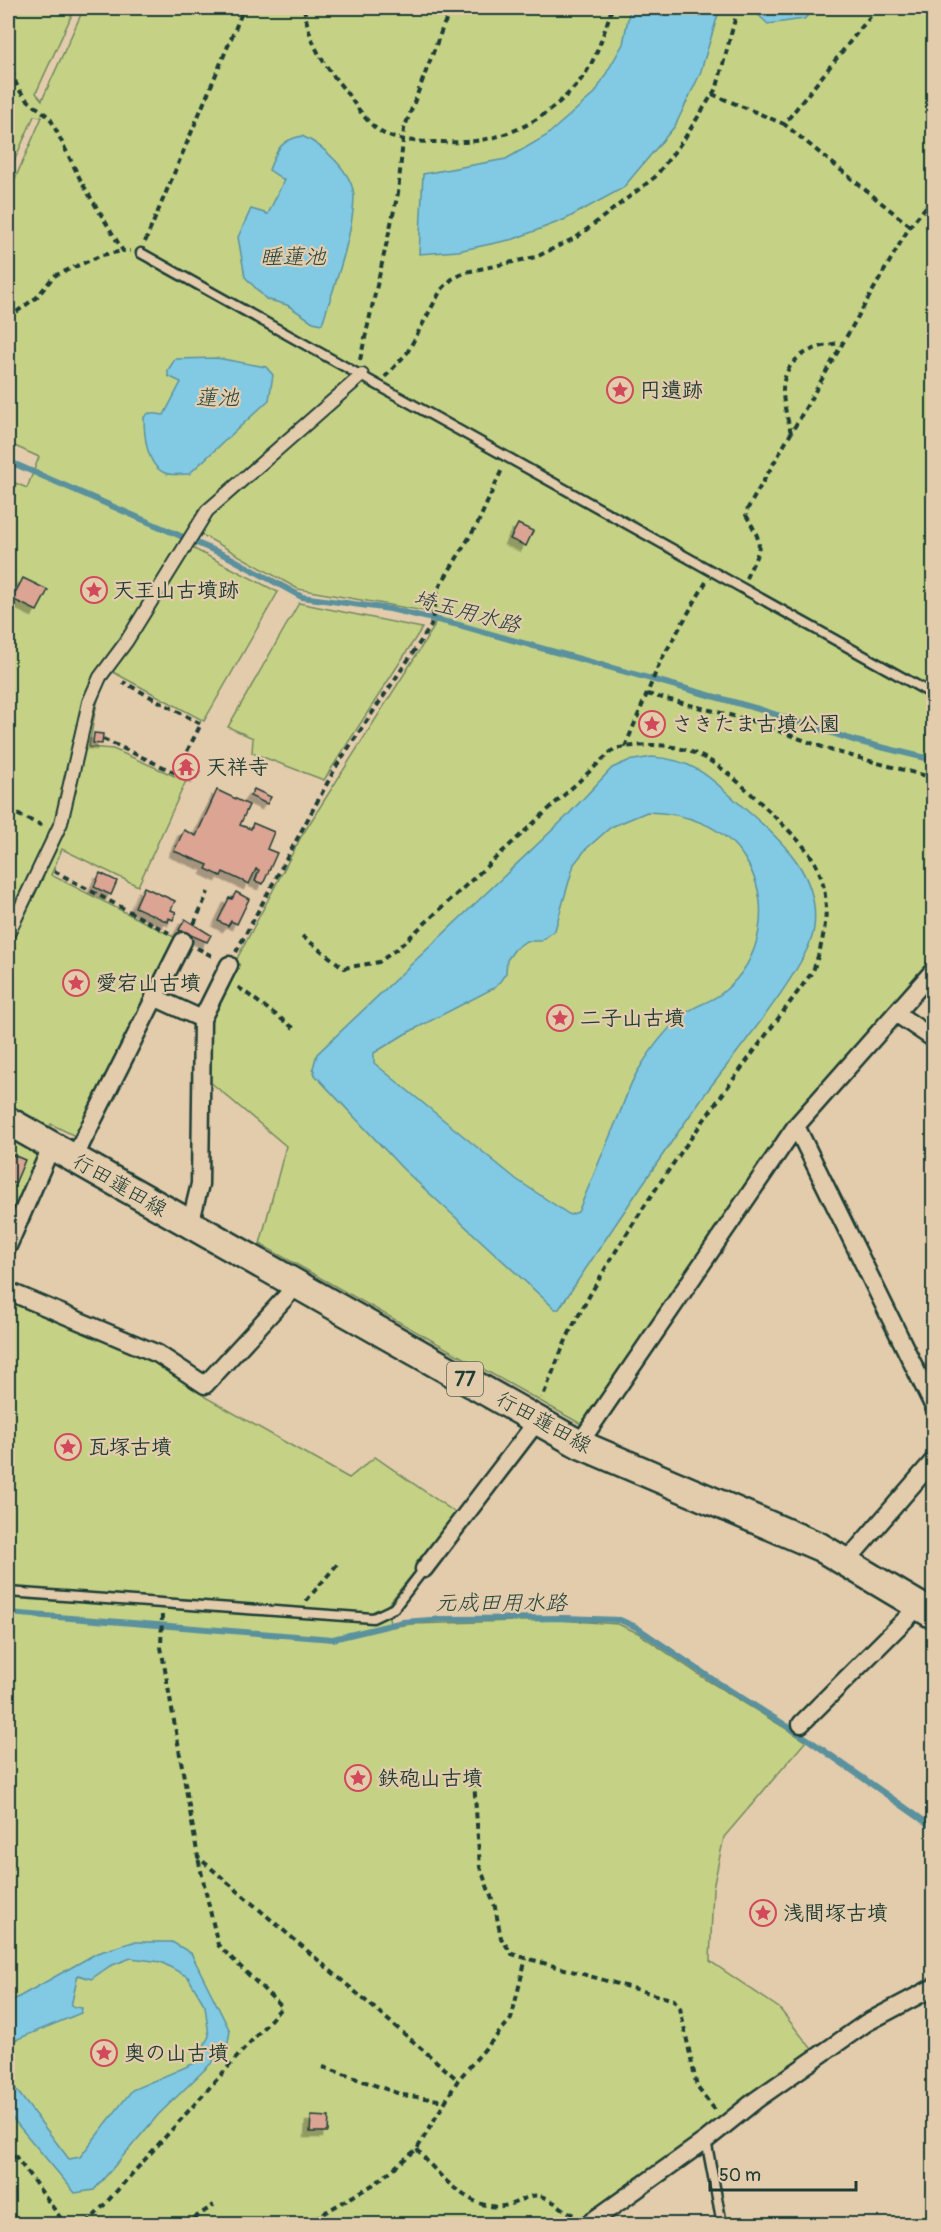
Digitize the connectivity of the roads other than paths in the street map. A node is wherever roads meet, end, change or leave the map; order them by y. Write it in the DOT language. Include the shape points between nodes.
graph roads {
  1 [pos="141,253"];
  2 [pos="359,374"];
  3 [pos="933,695"];
  4 [pos="8,934"];
  5 [pos="183,941"];
  6 [pos="933,970"];
  7 [pos="226,971"];
  8 [pos="154,997"];
  9 [pos="897,1014"];
  10 [pos="202,1019"];
  11 [pos="933,1039"];
  12 [pos="8,1121"];
  13 [pos="796,1126"];
  14 [pos="63,1151"];
  15 [pos="190,1225"];
  16 [pos="8,1246"];
  17 [pos="297,1285"];
  18 [pos="8,1292"];
  19 [pos="933,1407"];
  20 [pos="538,1412"];
  21 [pos="579,1444"];
  22 [pos="933,1460"];
  23 [pos="846,1562"];
  24 [pos="424,1569"];
  25 [pos="8,1592"];
  26 [pos="926,1611"];
  27 [pos="801,1724"];
  28 [pos="933,1988"];
  29 [pos="706,2140"];
  30 [pos="593,2220"];
  31 [pos="722,2224"];
  1 -- 2 [label="lane"];
  2 -- 3 [label="lane"];
  2 -- 4 [label="street" via="207,511 126,642 100,676 89,702 65,811"];
  5 -- 8 [label="street"];
  6 -- 9 [label="street"];
  7 -- 10 [label="street"];
  8 -- 10 [label="street"];
  8 -- 14 [label="street"];
  9 -- 11 [label="street"];
  9 -- 13 [label="street"];
  10 -- 15 [label="street" via="200,1184"];
  12 -- 14 [label="main road, 行田蓮田線 / 77"];
  13 -- 19 [label="street"];
  13 -- 21 [label="street"];
  14 -- 15 [label="main road, 行田蓮田線 / 77"];
  14 -- 16 [label="street"];
  15 -- 17 [label="main road, 行田蓮田線 / 77"];
  17 -- 18 [label="street" via="205,1385 158,1354"];
  17 -- 20 [label="main road, 行田蓮田線 / 77"];
  20 -- 21 [label="main road, 行田蓮田線 / 77"];
  20 -- 24 [label="street"];
  21 -- 23 [label="main road, 行田蓮田線 / 77" via="820,1547"];
  22 -- 23 [label="street"];
  23 -- 26 [label="main road, 行田蓮田線 / 77"];
  24 -- 25 [label="lane" via="394,1608 373,1618"];
  26 -- 27 [label="street"];
  28 -- 29 [label="street" via="866,2023"];
  29 -- 30 [label="street"];
  29 -- 31 [label="lane"];
}
